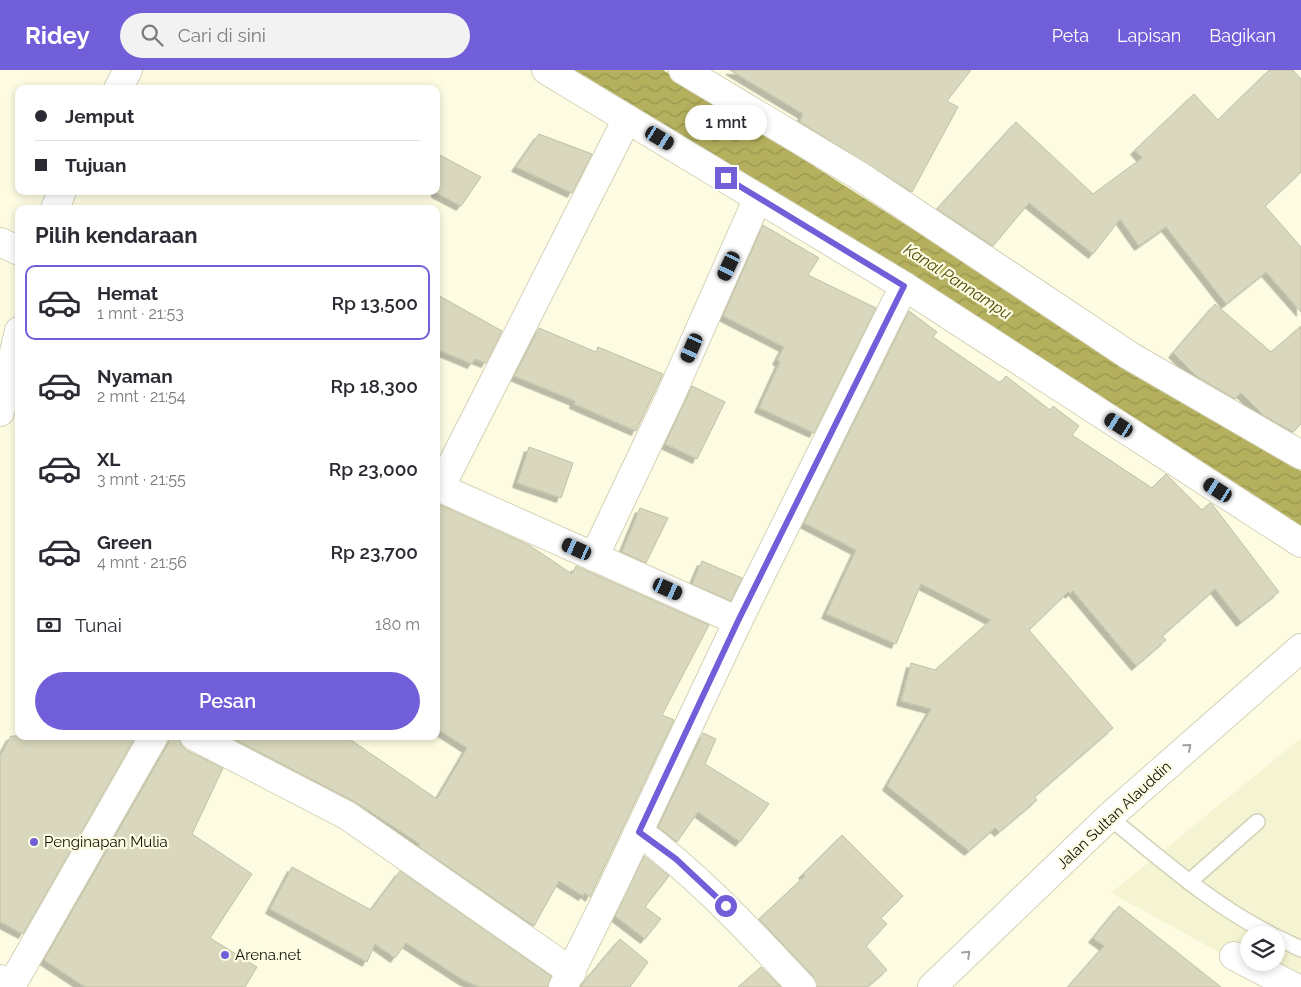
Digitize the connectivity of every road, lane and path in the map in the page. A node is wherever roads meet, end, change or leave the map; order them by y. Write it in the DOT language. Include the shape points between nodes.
graph roads {
  1 [pos="128,70"];
  2 [pos="546,70"];
  3 [pos="683,70"];
  4 [pos="120,85"];
  5 [pos="627,119"];
  6 [pos="758,198"];
  7 [pos="0,242"];
  8 [pos="15,249"];
  9 [pos="904,286"];
  10 [pos="15,348"];
  11 [pos="0,412"];
  12 [pos="1301,455"];
  13 [pos="440,483"];
  14 [pos="440,488"];
  15 [pos="1301,543"];
  16 [pos="594,556"];
  17 [pos="738,621"];
  18 [pos="1301,648"];
  19 [pos="152,740"];
  20 [pos="202,740"];
  21 [pos="1109,817"];
  22 [pos="1257,822"];
  23 [pos="639,832"];
  24 [pos="1189,882"];
  25 [pos="1255,926"];
  26 [pos="1285,941"];
  27 [pos="1301,949"];
  28 [pos="1234,956"];
  29 [pos="568,979"];
  30 [pos="8,984"];
  31 [pos="802,987"];
  32 [pos="932,987"];
  33 [pos="1294,987"];
  1 -- 4 [label="street"];
  2 -- 5 [label="street"];
  3 -- 12 [label="street" via="858,175 1130,356"];
  5 -- 6 [label="street"];
  5 -- 13 [label="street"];
  6 -- 9 [label="street"];
  6 -- 16 [label="street" via="674,388"];
  7 -- 8 [label="street"];
  9 -- 15 [label="street"];
  9 -- 17 [label="street"];
  10 -- 11 [label="street"];
  14 -- 16 [label="street"];
  16 -- 17 [label="street"];
  17 -- 23 [label="street"];
  21 -- 18 [label="street, Jalan Sultan Alauddin, one-way"];
  19 -- 30 [label="street"];
  20 -- 29 [label="street" via="348,816"];
  21 -- 24 [label="lane"];
  32 -- 21 [label="street, Jalan Sultan Alauddin, one-way"];
  22 -- 24 [label="lane"];
  23 -- 29 [label="street"];
  23 -- 31 [label="street" via="676,859 738,918"];
  24 -- 25 [label="lane"];
  26 -- 27 [label="lane"];
  28 -- 33 [label="street"];
}
